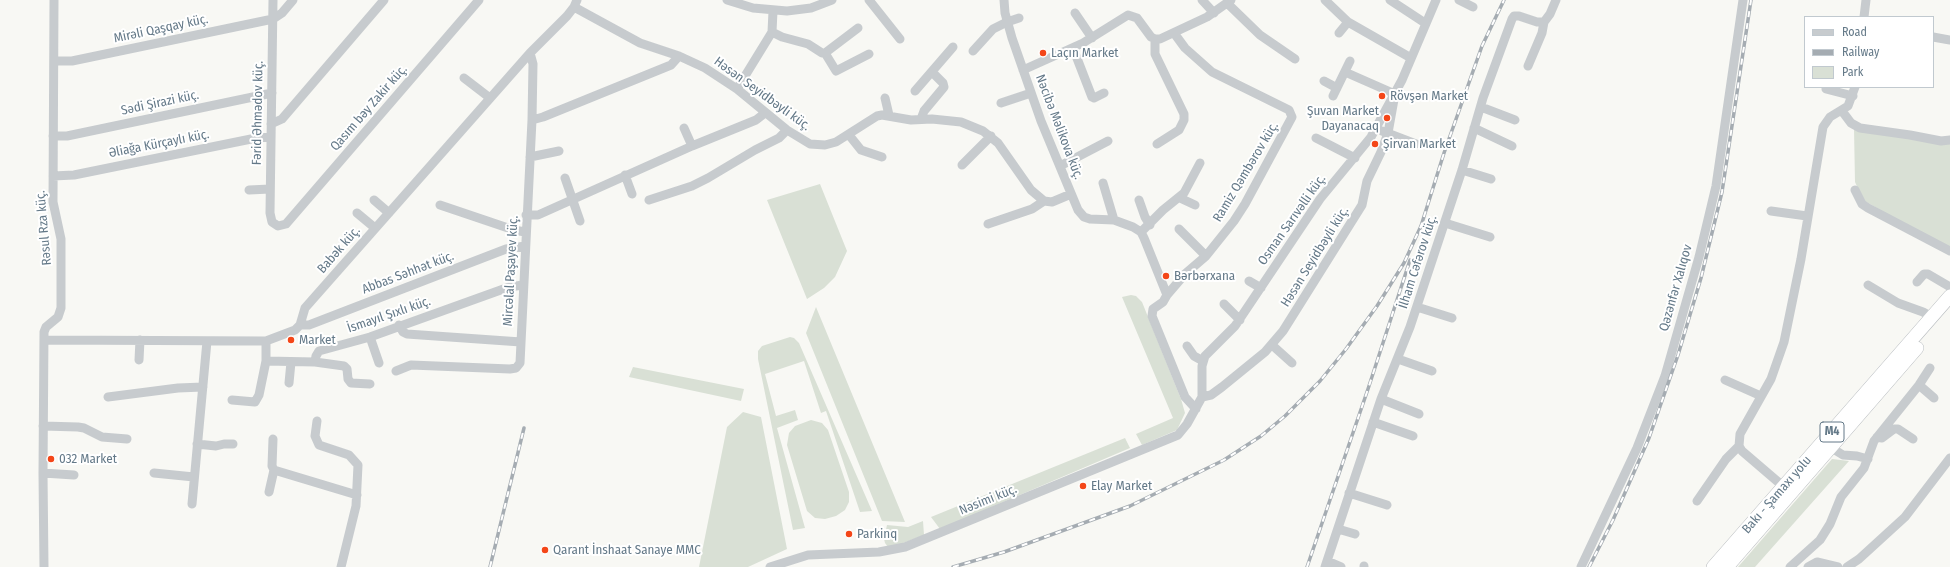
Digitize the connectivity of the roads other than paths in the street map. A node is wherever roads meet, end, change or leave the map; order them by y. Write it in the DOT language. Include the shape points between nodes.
graph roads {
  1 [pos="54,0"];
  2 [pos="274,0"];
  3 [pos="293,0"];
  4 [pos="384,0"];
  5 [pos="479,0"];
  6 [pos="727,0"];
  7 [pos="832,0"];
  8 [pos="1004,0"];
  9 [pos="1202,0"];
  10 [pos="1325,0"];
  11 [pos="1390,0"];
  12 [pos="1436,0"];
  13 [pos="1459,0"];
  14 [pos="1556,0"];
  15 [pos="1743,0"];
  16 [pos="1866,0"];
  17 [pos="873,1"];
  18 [pos="1229,2"];
  19 [pos="576,3"];
  20 [pos="810,4"];
  21 [pos="1472,7"];
  22 [pos="773,11"];
  23 [pos="1075,13"];
  24 [pos="1214,13"];
  25 [pos="1864,16"];
  26 [pos="1019,18"];
  27 [pos="273,19"];
  28 [pos="1007,22"];
  29 [pos="1348,22"];
  30 [pos="1544,22"];
  31 [pos="1425,23"];
  32 [pos="858,28"];
  33 [pos="772,32"];
  34 [pos="1174,33"];
  35 [pos="1339,33"];
  36 [pos="1934,37"];
  37 [pos="1092,38"];
  38 [pos="900,39"];
  39 [pos="1155,39"];
  40 [pos="1950,40"];
  41 [pos="953,48"];
  42 [pos="1073,48"];
  43 [pos="973,50"];
  44 [pos="530,53"];
  45 [pos="825,53"];
  46 [pos="869,54"];
  47 [pos="679,56"];
  48 [pos="1411,58"];
  49 [pos="1295,59"];
  50 [pos="54,61"];
  51 [pos="1350,61"];
  52 [pos="1528,66"];
  53 [pos="1023,70"];
  54 [pos="932,72"];
  55 [pos="1345,72"];
  56 [pos="464,78"];
  57 [pos="1324,81"];
  58 [pos="1337,88"];
  59 [pos="737,89"];
  60 [pos="1826,89"];
  61 [pos="915,91"];
  62 [pos="1854,91"];
  63 [pos="272,93"];
  64 [pos="1031,93"];
  65 [pos="1104,93"];
  66 [pos="1395,94"];
  67 [pos="1333,96"];
  68 [pos="490,98"];
  69 [pos="885,98"];
  70 [pos="1001,103"];
  71 [pos="1481,107"];
  72 [pos="1842,111"];
  73 [pos="765,113"];
  74 [pos="889,115"];
  75 [pos="921,119"];
  76 [pos="532,120"];
  77 [pos="1515,120"];
  78 [pos="271,124"];
  79 [pos="684,128"];
  80 [pos="1474,128"];
  81 [pos="1376,129"];
  82 [pos="787,130"];
  83 [pos="1388,133"];
  84 [pos="849,135"];
  85 [pos="53,136"];
  86 [pos="991,136"];
  87 [pos="271,137"];
  88 [pos="1316,138"];
  89 [pos="1108,140"];
  90 [pos="1950,140"];
  91 [pos="1157,144"];
  92 [pos="1416,144"];
  93 [pos="692,146"];
  94 [pos="1512,146"];
  95 [pos="559,152"];
  96 [pos="530,157"];
  97 [pos="882,157"];
  98 [pos="1355,158"];
  99 [pos="1200,163"];
  100 [pos="962,166"];
  101 [pos="1060,166"];
  102 [pos="1462,170"];
  103 [pos="625,175"];
  104 [pos="53,176"];
  105 [pos="565,178"];
  106 [pos="1491,179"];
  107 [pos="1103,183"];
  108 [pos="270,189"];
  109 [pos="249,190"];
  110 [pos="1854,190"];
  111 [pos="632,194"];
  112 [pos="1071,194"];
  113 [pos="1180,198"];
  114 [pos="573,199"];
  115 [pos="374,200"];
  116 [pos="649,200"];
  117 [pos="1139,200"];
  118 [pos="1044,201"];
  119 [pos="440,205"];
  120 [pos="1195,205"];
  121 [pos="1771,211"];
  122 [pos="357,213"];
  123 [pos="389,213"];
  124 [pos="526,215"];
  125 [pos="1807,216"];
  126 [pos="1114,220"];
  127 [pos="580,221"];
  128 [pos="1444,223"];
  129 [pos="275,224"];
  130 [pos="988,224"];
  131 [pos="1150,225"];
  132 [pos="375,228"];
  133 [pos="1179,229"];
  134 [pos="525,232"];
  135 [pos="1141,232"];
  136 [pos="1490,237"];
  137 [pos="525,246"];
  138 [pos="1950,251"];
  139 [pos="1206,256"];
  140 [pos="1249,281"];
  141 [pos="1917,282"];
  142 [pos="523,285"];
  143 [pos="1868,285"];
  144 [pos="1950,287"];
  145 [pos="1261,288"];
  146 [pos="1167,295"];
  147 [pos="1950,296"];
  148 [pos="1224,304"];
  149 [pos="1417,307"];
  150 [pos="1950,310"];
  151 [pos="1932,317"];
  152 [pos="1452,318"];
  153 [pos="1240,320"];
  154 [pos="300,325"];
  155 [pos="399,325"];
  156 [pos="370,337"];
  157 [pos="44,340"];
  158 [pos="140,340"];
  159 [pos="207,341"];
  160 [pos="266,341"];
  161 [pos="521,342"];
  162 [pos="1272,345"];
  163 [pos="1187,346"];
  164 [pos="1398,359"];
  165 [pos="139,360"];
  166 [pos="266,361"];
  167 [pos="1203,361"];
  168 [pos="291,362"];
  169 [pos="315,362"];
  170 [pos="379,362"];
  171 [pos="1292,363"];
  172 [pos="1930,368"];
  173 [pos="396,371"];
  174 [pos="1432,371"];
  175 [pos="1725,380"];
  176 [pos="289,383"];
  177 [pos="370,384"];
  178 [pos="1919,386"];
  179 [pos="203,387"];
  180 [pos="1761,396"];
  181 [pos="108,397"];
  182 [pos="1202,397"];
  183 [pos="1934,398"];
  184 [pos="1381,399"];
  185 [pos="232,400"];
  186 [pos="1196,409"];
  187 [pos="1419,414"];
  188 [pos="317,421"];
  189 [pos="1373,422"];
  190 [pos="43,426"];
  191 [pos="1413,436"];
  192 [pos="1877,436"];
  193 [pos="272,438"];
  194 [pos="127,439"];
  195 [pos="1913,439"];
  196 [pos="197,444"];
  197 [pos="233,444"];
  198 [pos="1739,446"];
  199 [pos="1830,448"];
  200 [pos="1950,458"];
  201 [pos="1868,459"];
  202 [pos="274,470"];
  203 [pos="154,473"];
  204 [pos="42,474"];
  205 [pos="74,475"];
  206 [pos="194,477"];
  207 [pos="1784,487"];
  208 [pos="269,492"];
  209 [pos="1349,493"];
  210 [pos="357,495"];
  211 [pos="1697,502"];
  212 [pos="192,504"];
  213 [pos="1387,505"];
  214 [pos="1338,529"];
  215 [pos="1355,534"];
  216 [pos="1326,564"];
  217 [pos="44,567"];
  218 [pos="341,567"];
  219 [pos="770,567"];
  220 [pos="1341,567"];
  221 [pos="1581,567"];
  222 [pos="1713,567"];
  223 [pos="1727,567"];
  224 [pos="1790,567"];
  225 [pos="1808,567"];
  226 [pos="1838,567"];
  227 [pos="1847,567"];
  1 -- 50 [label="street, Rəsul Rza küç."];
  2 -- 27 [label="street, Fərid Əhmədov küç."];
  3 -- 27 [label="street"];
  4 -- 78 [label="street" via="282,119"];
  5 -- 129 [label="street, Qasım bəy Zakir küç." via="286,224"];
  6 -- 22 [label="street" via="740,6"];
  7 -- 20 [label="street"];
  8 -- 28 [label="street, Nəcibə Məlikova küç."];
  9 -- 24 [label="street"];
  10 -- 29 [label="street"];
  11 -- 31 [label="street"];
  12 -- 31 [label="street, Osman Sarıvəlli küç."];
  13 -- 21 [label="street"];
  14 -- 30 [label="street"];
  15 -- 221 [label="street, Qəzənfər Xalıqov" via="1716,186 1699,257 1665,376 1647,424"];
  16 -- 25 [label="street"];
  17 -- 38 [label="street"];
  18 -- 24 [label="street"];
  18 -- 49 [label="street" via="1260,35"];
  19 -- 44 [label="street, Babək küç."];
  19 -- 47 [label="street, Həsən Seyidbəyli küç." via="640,43"];
  20 -- 22 [label="street"];
  22 -- 33 [label="street"];
  23 -- 37 [label="street"];
  24 -- 34 [label="street"];
  26 -- 28 [label="street"];
  27 -- 50 [label="street, Mirəli Qaşqay küç." via="72,61"];
  27 -- 63 [label="street, Fərid Əhmədov küç."];
  28 -- 43 [label="street" via="993,29"];
  28 -- 53 [label="street, Nəcibə Məlikova küç."];
  29 -- 35 [label="street"];
  29 -- 48 [label="street"];
  30 -- 52 [label="street"];
  30 -- 71 [label="street, İlham Cəfərov küç." via="1514,16"];
  31 -- 48 [label="street, Osman Sarıvəlli küç."];
  32 -- 45 [label="street"];
  33 -- 45 [label="street" via="808,44"];
  33 -- 59 [label="street"];
  34 -- 39 [label="street"];
  34 -- 139 [label="street, Ramiz Qəmbərov küç." via="1185,48 1212,72 1289,110 1292,117 1245,204"];
  36 -- 40 [label="street"];
  37 -- 39 [label="street" via="1123,17 1132,15"];
  37 -- 42 [label="street"];
  39 -- 91 [label="street" via="1155,54 1184,114 1184,120 1178,130"];
  41 -- 54 [label="street"];
  42 -- 53 [label="street"];
  42 -- 65 [label="street" via="1092,97"];
  44 -- 68 [label="street, Babək küç."];
  44 -- 76 [label="street, Mircəlal Paşayev küç." via="533,64"];
  45 -- 46 [label="street" via="836,71"];
  47 -- 59 [label="street, Həsən Seyidbəyli küç."];
  47 -- 76 [label="street" via="671,65"];
  48 -- 66 [label="street, Osman Sarıvəlli küç."];
  50 -- 85 [label="street, Rəsul Rza küç."];
  51 -- 55 [label="street"];
  53 -- 64 [label="street, Nəcibə Məlikova küç."];
  54 -- 61 [label="street"];
  54 -- 75 [label="street" via="944,87 924,111"];
  55 -- 58 [label="street"];
  55 -- 66 [label="street"];
  56 -- 68 [label="street"];
  57 -- 58 [label="street"];
  58 -- 67 [label="street"];
  59 -- 73 [label="street, Həsən Seyidbəyli küç."];
  60 -- 62 [label="street"];
  62 -- 72 [label="street" via="1848,106"];
  63 -- 78 [label="street, Fərid Əhmədov küç."];
  63 -- 85 [label="street, Sədi Şirazi küç." via="67,136"];
  64 -- 70 [label="street"];
  64 -- 101 [label="street, Nəcibə Məlikova küç." via="1046,137"];
  66 -- 81 [label="street, Osman Sarıvəlli küç."];
  66 -- 83 [label="street, Həsən Seyidbəyli küç."];
  68 -- 123 [label="street, Babək küç."];
  69 -- 74 [label="street"];
  71 -- 77 [label="street"];
  71 -- 80 [label="street, İlham Cəfərov küç."];
  72 -- 90 [label="street" via="1851,123 1860,128 1941,141"];
  72 -- 125 [label="street" via="1830,117 1823,127"];
  73 -- 82 [label="street, Həsən Seyidbəyli küç."];
  73 -- 93 [label="street" via="756,120"];
  74 -- 75 [label="street, Həsən Seyidbəyli küç." via="903,119"];
  74 -- 84 [label="street, Həsən Seyidbəyli küç." via="877,116"];
  75 -- 86 [label="street, Həsən Seyidbəyli küç." via="961,122"];
  76 -- 96 [label="street, Mircəlal Paşayev küç."];
  78 -- 87 [label="street, Fərid Əhmədov küç."];
  79 -- 93 [label="street"];
  80 -- 94 [label="street"];
  80 -- 102 [label="street, İlham Cəfərov küç."];
  81 -- 83 [label="street"];
  81 -- 98 [label="street, Osman Sarıvəlli küç."];
  82 -- 84 [label="street, Həsən Seyidbəyli küç." via="799,139 818,146"];
  82 -- 116 [label="street" via="778,138 708,178"];
  83 -- 92 [label="street"];
  83 -- 162 [label="street, Həsən Seyidbəyli küç." via="1367,181 1359,212"];
  84 -- 97 [label="street" via="861,150"];
  85 -- 104 [label="street, Rəsul Rza küç."];
  86 -- 100 [label="street"];
  86 -- 118 [label="street, Həsən Seyidbəyli küç." via="1031,190"];
  87 -- 104 [label="street, Əliağa Kürçaylı küç." via="74,175"];
  87 -- 108 [label="street, Fərid Əhmədov küç."];
  88 -- 98 [label="street"];
  89 -- 101 [label="street"];
  93 -- 103 [label="street"];
  95 -- 96 [label="street"];
  96 -- 124 [label="street, Mircəlal Paşayev küç."];
  98 -- 145 [label="street, Osman Sarıvəlli küç." via="1320,199"];
  99 -- 113 [label="street"];
  101 -- 112 [label="street, Nəcibə Məlikova küç."];
  102 -- 106 [label="street"];
  102 -- 128 [label="street, İlham Cəfərov küç."];
  103 -- 111 [label="street"];
  103 -- 114 [label="street"];
  104 -- 157 [label="street, Rəsul Rza küç." via="54,212 62,251 61,308 58,317 46,327"];
  105 -- 114 [label="street"];
  107 -- 126 [label="street"];
  108 -- 109 [label="street"];
  108 -- 129 [label="street, Fərid Əhmədov küç." via="270,218"];
  110 -- 138 [label="street" via="1862,204 1868,208"];
  112 -- 118 [label="street" via="1052,202"];
  112 -- 126 [label="street" via="1084,217"];
  113 -- 120 [label="street"];
  113 -- 131 [label="street" via="1163,210"];
  114 -- 124 [label="street" via="538,215"];
  114 -- 127 [label="street"];
  115 -- 123 [label="street"];
  117 -- 131 [label="street"];
  118 -- 130 [label="street" via="1032,209"];
  119 -- 134 [label="street"];
  121 -- 125 [label="street"];
  122 -- 132 [label="street"];
  123 -- 132 [label="street, Babək küç."];
  124 -- 134 [label="street, Mircəlal Paşayev küç."];
  125 -- 180 [label="street" via="1784,342 1778,362"];
  126 -- 135 [label="street"];
  128 -- 136 [label="street"];
  128 -- 149 [label="street, İlham Cəfərov küç."];
  131 -- 135 [label="street"];
  132 -- 154 [label="street, Babək küç." via="305,308"];
  133 -- 139 [label="street"];
  134 -- 137 [label="street, Mircəlal Paşayev küç."];
  135 -- 146 [label="street"];
  137 -- 142 [label="street, Mircəlal Paşayev küç."];
  137 -- 154 [label="street, Abbas Səhhət küç." via="506,249 310,325"];
  139 -- 146 [label="street, Ramiz Qəmbərov küç." via="1185,274"];
  140 -- 145 [label="street"];
  141 -- 144 [label="street" via="1924,274 1928,274"];
  142 -- 155 [label="street, İsmayıl Şıxlı küç." via="509,287"];
  142 -- 161 [label="street, Mircəlal Paşayev küç."];
  143 -- 151 [label="street" via="1898,303"];
  145 -- 153 [label="street, Osman Sarıvəlli küç."];
  146 -- 186 [label="street" via="1163,302 1153,309 1152,316 1185,397"];
  147 -- 151 [label="highway, Bakı - Şamaxı yolu / M4"];
  148 -- 153 [label="street"];
  149 -- 152 [label="street"];
  149 -- 164 [label="street, İlham Cəfərov küç."];
  150 -- 199 [label="highway, Bakı - Şamaxı yolu / M4"];
  151 -- 207 [label="highway, Bakı - Şamaxı yolu / M4"];
  153 -- 167 [label="street, Osman Sarıvəlli küç." via="1210,349"];
  154 -- 160 [label="street" via="295,330"];
  155 -- 156 [label="street, İsmayıl Şıxlı küç."];
  155 -- 161 [label="street" via="407,334"];
  156 -- 169 [label="street, İsmayıl Şıxlı küç." via="319,351"];
  156 -- 170 [label="street"];
  157 -- 158 [label="street"];
  157 -- 190 [label="street, Rəsul Rza küç."];
  158 -- 159 [label="street"];
  158 -- 165 [label="street"];
  159 -- 160 [label="street"];
  159 -- 179 [label="street"];
  160 -- 166 [label="street"];
  161 -- 173 [label="street, Mircəlal Paşayev küç." via="520,363 516,368 417,365 405,366"];
  162 -- 171 [label="street"];
  162 -- 182 [label="street, Həsən Seyidbəyli küç." via="1222,387 1211,395"];
  163 -- 167 [label="street" via="1194,356"];
  164 -- 174 [label="street"];
  164 -- 184 [label="street, İlham Cəfərov küç."];
  166 -- 168 [label="street"];
  166 -- 185 [label="street" via="255,402"];
  167 -- 182 [label="street"];
  168 -- 169 [label="street"];
  168 -- 176 [label="street"];
  169 -- 177 [label="street" via="344,366 351,383"];
  172 -- 178 [label="street"];
  175 -- 180 [label="street"];
  178 -- 183 [label="street"];
  178 -- 192 [label="street"];
  179 -- 181 [label="street"];
  179 -- 196 [label="street"];
  180 -- 198 [label="street" via="1742,428"];
  182 -- 186 [label="street"];
  184 -- 187 [label="street"];
  184 -- 189 [label="street, İlham Cəfərov küç."];
  186 -- 219 [label="street, Nəsimi küç." via="1183,430 1172,438 912,545 891,551 808,555"];
  188 -- 210 [label="street" via="315,436 319,445 350,455 358,465"];
  189 -- 191 [label="street"];
  189 -- 209 [label="street, İlham Cəfərov küç."];
  190 -- 194 [label="street" via="78,427 102,437"];
  190 -- 204 [label="street, Rəsul Rza küç."];
  192 -- 195 [label="street" via="1882,438 1898,429"];
  192 -- 201 [label="street"];
  193 -- 202 [label="street"];
  196 -- 197 [label="street"];
  196 -- 206 [label="street"];
  198 -- 207 [label="street" via="1750,459"];
  198 -- 211 [label="street" via="1726,459"];
  199 -- 201 [label="street" via="1843,455"];
  199 -- 223 [label="highway, Bakı - Şamaxı yolu / M4"];
  200 -- 227 [label="street" via="1905,517"];
  201 -- 224 [label="street" via="1858,477 1841,498 1820,540"];
  202 -- 208 [label="street"];
  202 -- 210 [label="street"];
  203 -- 206 [label="street"];
  204 -- 205 [label="street"];
  204 -- 217 [label="street, Rəsul Rza küç."];
  206 -- 212 [label="street"];
  207 -- 222 [label="highway, Bakı - Şamaxı yolu / M4"];
  209 -- 213 [label="street"];
  209 -- 214 [label="street, İlham Cəfərov küç."];
  210 -- 218 [label="street"];
  214 -- 215 [label="street"];
  214 -- 216 [label="street, İlham Cəfərov küç."];
  216 -- 220 [label="street"];
  225 -- 226 [label="street" via="1817,562"];
}
